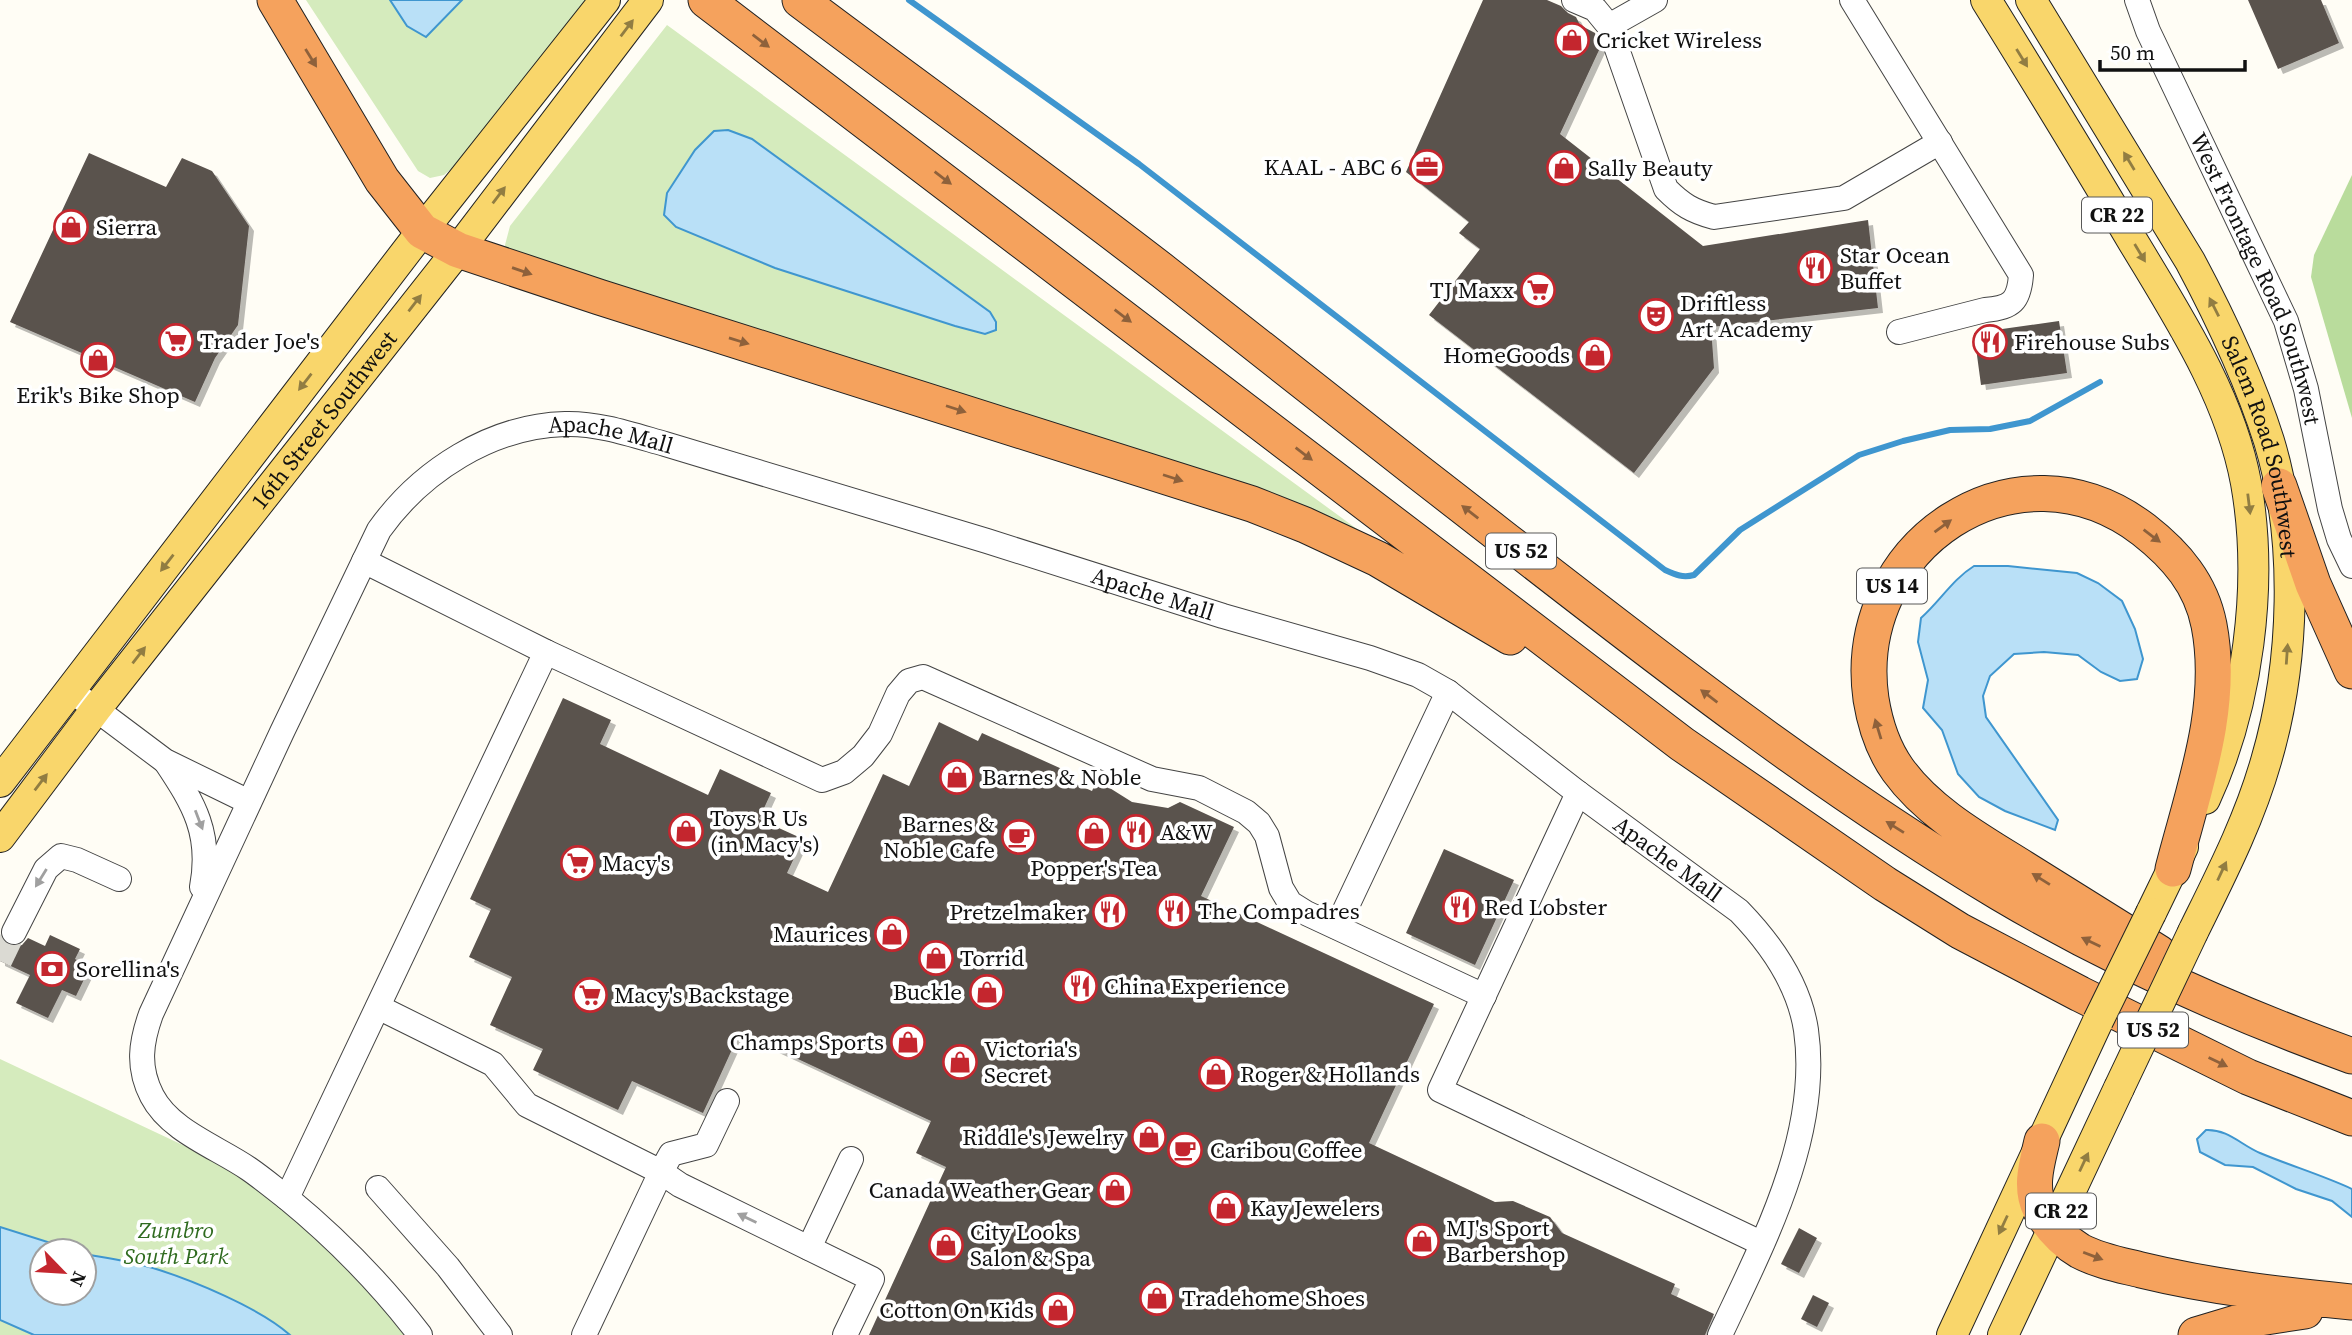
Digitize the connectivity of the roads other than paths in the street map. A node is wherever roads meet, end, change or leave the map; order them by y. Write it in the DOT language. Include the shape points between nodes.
graph roads {
  1 [pos="275,0"];
  2 [pos="605,0"];
  3 [pos="648,0"];
  4 [pos="706,0"];
  5 [pos="800,0"];
  6 [pos="1574,0"];
  7 [pos="1655,0"];
  8 [pos="1852,0"];
  9 [pos="1986,0"];
  10 [pos="2031,0"];
  11 [pos="2137,0"];
  12 [pos="1609,26"];
  13 [pos="1940,142"];
  14 [pos="422,231"];
  15 [pos="457,250"];
  16 [pos="1899,332"];
  17 [pos="2279,486"];
  18 [pos="364,561"];
  19 [pos="2352,566"];
  20 [pos="546,652"];
  21 [pos="2352,671"];
  22 [pos="69,689"];
  23 [pos="1448,692"];
  24 [pos="96,709"];
  25 [pos="1682,744"];
  26 [pos="165,761"];
  27 [pos="0,782"];
  28 [pos="1578,793"];
  29 [pos="249,802"];
  30 [pos="0,837"];
  31 [pos="2173,869"];
  32 [pos="120,879"];
  33 [pos="197,914"];
  34 [pos="1337,927"];
  35 [pos="14,932"];
  36 [pos="1483,996"];
  37 [pos="378,1007"];
  38 [pos="2286,1032"];
  39 [pos="2352,1056"];
  40 [pos="727,1101"];
  41 [pos="2352,1118"];
  42 [pos="2042,1141"];
  43 [pos="851,1159"];
  44 [pos="661,1172"];
  45 [pos="378,1188"];
  46 [pos="287,1198"];
  47 [pos="2053,1229"];
  48 [pos="1761,1243"];
  49 [pos="809,1248"];
  50 [pos="2352,1303"];
  51 [pos="420,1335"];
  52 [pos="500,1335"];
  53 [pos="584,1335"];
  54 [pos="845,1335"];
  55 [pos="1720,1335"];
  56 [pos="1952,1335"];
  57 [pos="2003,1335"];
  58 [pos="2196,1335"];
  1 -- 14 [label="highway, one-way" via="382,180"];
  2 -- 14 [label="main road, 16th Street Southwest"];
  15 -- 3 [label="main road, 16th Street Southwest, one-way"];
  4 -- 25 [label="highway, US 52, one-way"];
  38 -- 5 [label="highway, US 52, one-way" via="2166,979 2003,894 1770,742 1163,272"];
  6 -- 12 [label="street" via="1595,9"];
  7 -- 12 [label="street"];
  8 -- 13 [label="street"];
  9 -- 31 [label="main road, Salem Road Southwest / CR 22, one-way" via="2175,311 2213,384 2246,481 2253,534 2246,657 2225,747"];
  17 -- 10 [label="main road, Salem Road Southwest / CR 22, one-way" via="2251,390 2213,304"];
  11 -- 19 [label="street, West Frontage Road Southwest" via="2286,321 2306,389 2330,509"];
  12 -- 13 [label="street" via="1666,189 1695,212 1714,217 1844,198"];
  13 -- 16 [label="street" via="2021,275 2020,293 1999,309"];
  14 -- 15 [label="highway"];
  14 -- 22 [label="main road, 16th Street Southwest, one-way"];
  24 -- 15 [label="main road, 16th Street Southwest, one-way"];
  15 -- 25 [label="highway, one-way" via="1252,504 1305,525 1378,559 1459,606"];
  17 -- 21 [label="highway" via="2313,584"];
  47 -- 17 [label="main road, Salem Road Southwest / CR 22, one-way, bridge" via="2250,809 2266,763 2285,680 2289,593"];
  18 -- 20 [label="street"];
  18 -- 23 [label="street, Apache Mall" via="393,510 460,456 538,427 590,426 676,447 1370,658 1418,675"];
  18 -- 29 [label="street, Apache Mall"];
  20 -- 34 [label="street" via="822,780 844,772 863,757 880,734 898,694 909,681 923,677 1152,779 1199,788 1246,812 1267,836 1281,888 1290,903"];
  20 -- 37 [label="street"];
  22 -- 24 [label="street"];
  22 -- 27 [label="main road, 16th Street Southwest"];
  23 -- 28 [label="street, Apache Mall"];
  23 -- 34 [label="street"];
  24 -- 26 [label="street"];
  30 -- 24 [label="main road, 16th Street Southwest, one-way"];
  25 -- 41 [label="highway, US 52, one-way" via="1960,931 2248,1077"];
  26 -- 29 [label="street"];
  26 -- 33 [label="street, one-way" via="202,827 206,849"];
  28 -- 36 [label="street"];
  28 -- 48 [label="street, Apache Mall" via="1739,911 1778,957 1798,1000 1806,1040 1802,1120 1783,1194"];
  29 -- 33 [label="street, Apache Mall"];
  38 -- 31 [label="highway, US 14, one-way" via="1971,836 1898,770 1873,712 1869,683 1872,635 1879,611 1906,562 1946,522 2005,496 2059,493 2080,497 2137,524 2187,572 2203,601 2213,667 2208,732"];
  31 -- 42 [label="main road, US 14, bridge"];
  32 -- 35 [label="street, one-way" via="61,856 46,869"];
  33 -- 46 [label="street" via="142,1039 145,1080 164,1112"];
  34 -- 36 [label="street"];
  36 -- 48 [label="street" via="1440,1090"];
  37 -- 44 [label="street" via="493,1064 527,1105"];
  37 -- 46 [label="street"];
  38 -- 39 [label="highway, US 52"];
  40 -- 44 [label="street" via="706,1144 671,1154"];
  42 -- 47 [label="highway" via="2034,1186"];
  42 -- 56 [label="main road, US 14, one-way"];
  43 -- 49 [label="street"];
  49 -- 44 [label="street, one-way"];
  44 -- 53 [label="street"];
  45 -- 52 [label="street"];
  46 -- 51 [label="street" via="365,1268"];
  47 -- 50 [label="highway, one-way" via="2081,1251 2136,1269 2264,1294"];
  47 -- 57 [label="main road, CR 22"];
  48 -- 55 [label="street, Apache Mall"];
  49 -- 54 [label="street" via="872,1279"];
  50 -- 58 [label="highway" via="2246,1320"];
}
